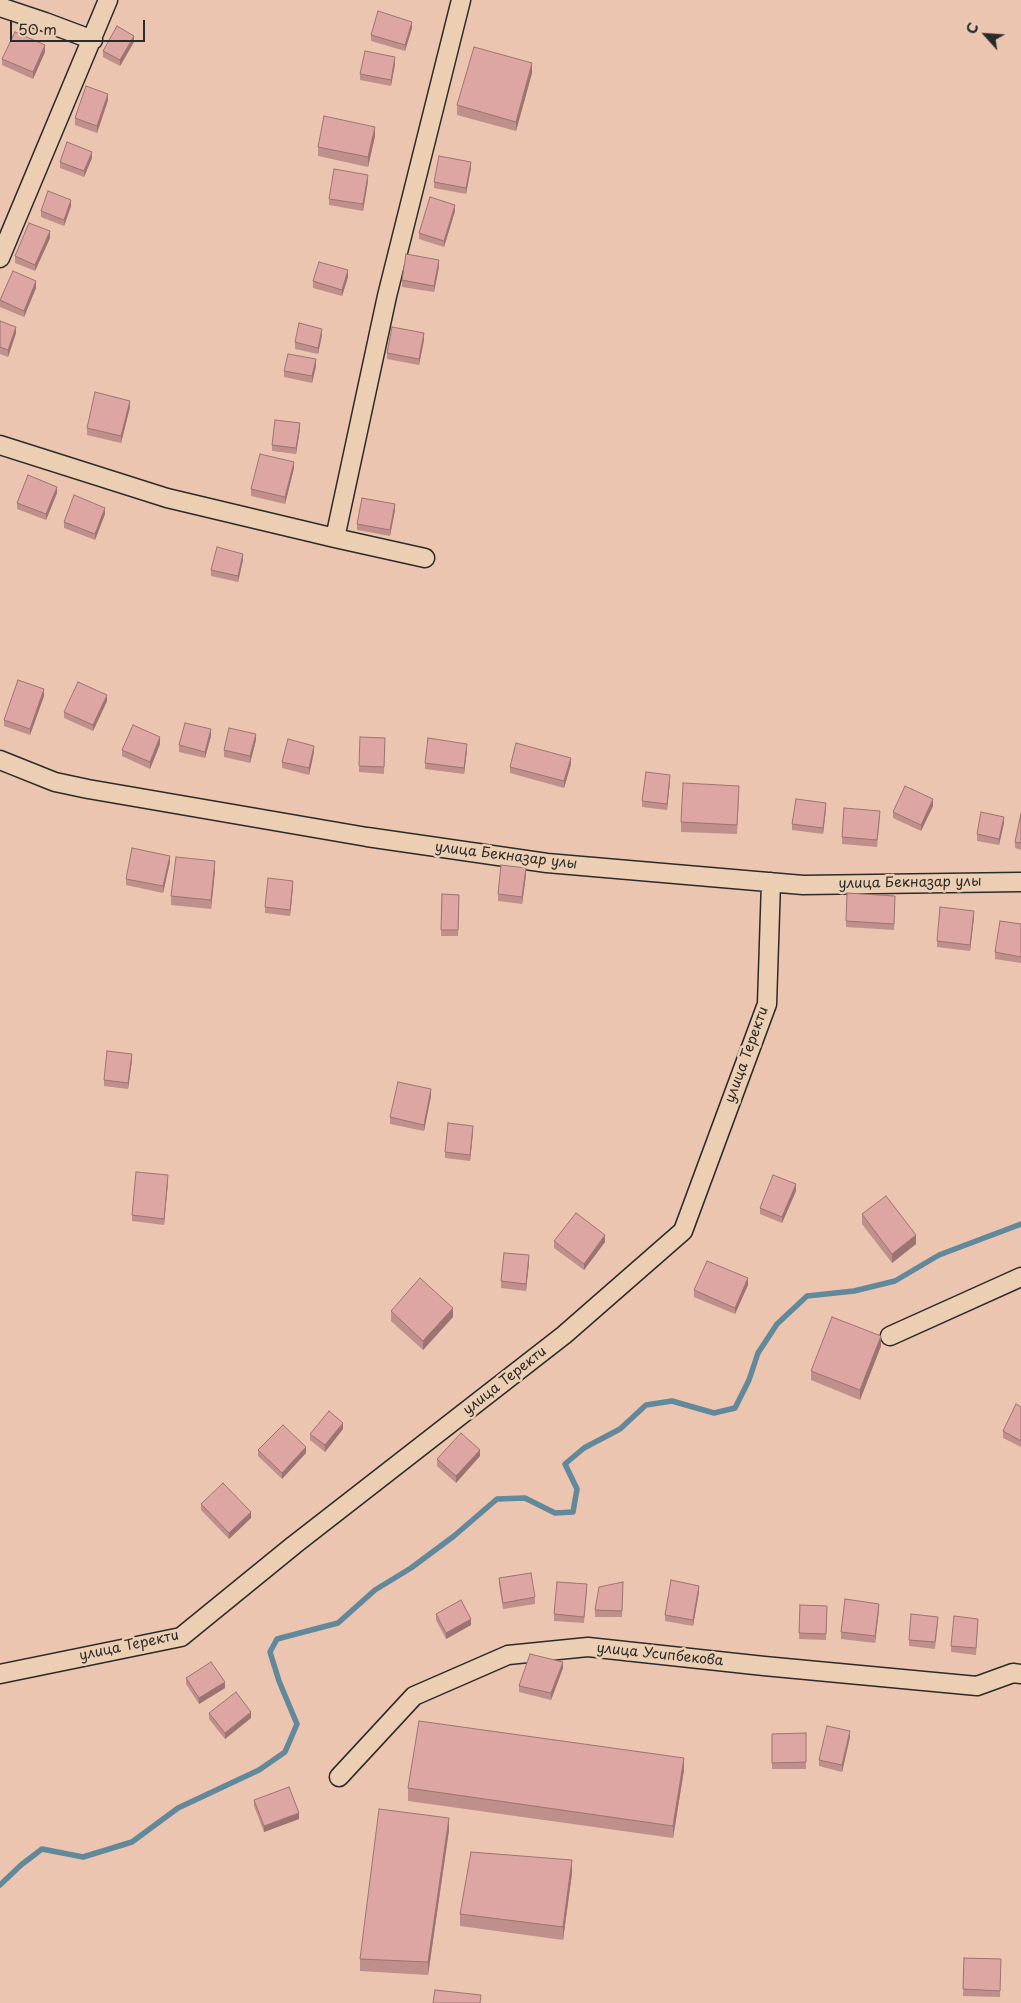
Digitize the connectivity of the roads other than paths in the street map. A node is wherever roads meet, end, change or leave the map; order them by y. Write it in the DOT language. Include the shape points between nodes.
graph roads {
  1 [pos="108,0"];
  2 [pos="460,0"];
  3 [pos="0,7"];
  4 [pos="93,40"];
  5 [pos="0,258"];
  6 [pos="0,445"];
  7 [pos="335,538"];
  8 [pos="425,558"];
  9 [pos="0,760"];
  10 [pos="771,882"];
  11 [pos="1021,882"];
  12 [pos="1021,1277"];
  13 [pos="890,1336"];
  14 [pos="0,1674"];
  15 [pos="1021,1674"];
  16 [pos="339,1776"];
  1 -- 4 [label="street"];
  2 -- 7 [label="street" via="387,296"];
  3 -- 4 [label="street"];
  4 -- 5 [label="street"];
  6 -- 7 [label="street" via="167,498"];
  7 -- 8 [label="street"];
  9 -- 10 [label="street, улица Бекназар улы" via="72,786 367,837 548,863"];
  10 -- 11 [label="street, улица Бекназар улы"];
  10 -- 14 [label="street, улица Теректи" via="767,1004 683,1231 564,1335 181,1637"];
  12 -- 13 [label="street"];
  15 -- 16 [label="street, улица Усипбекова" via="1013,1673 977,1686 588,1647 508,1654 414,1696"];
}
